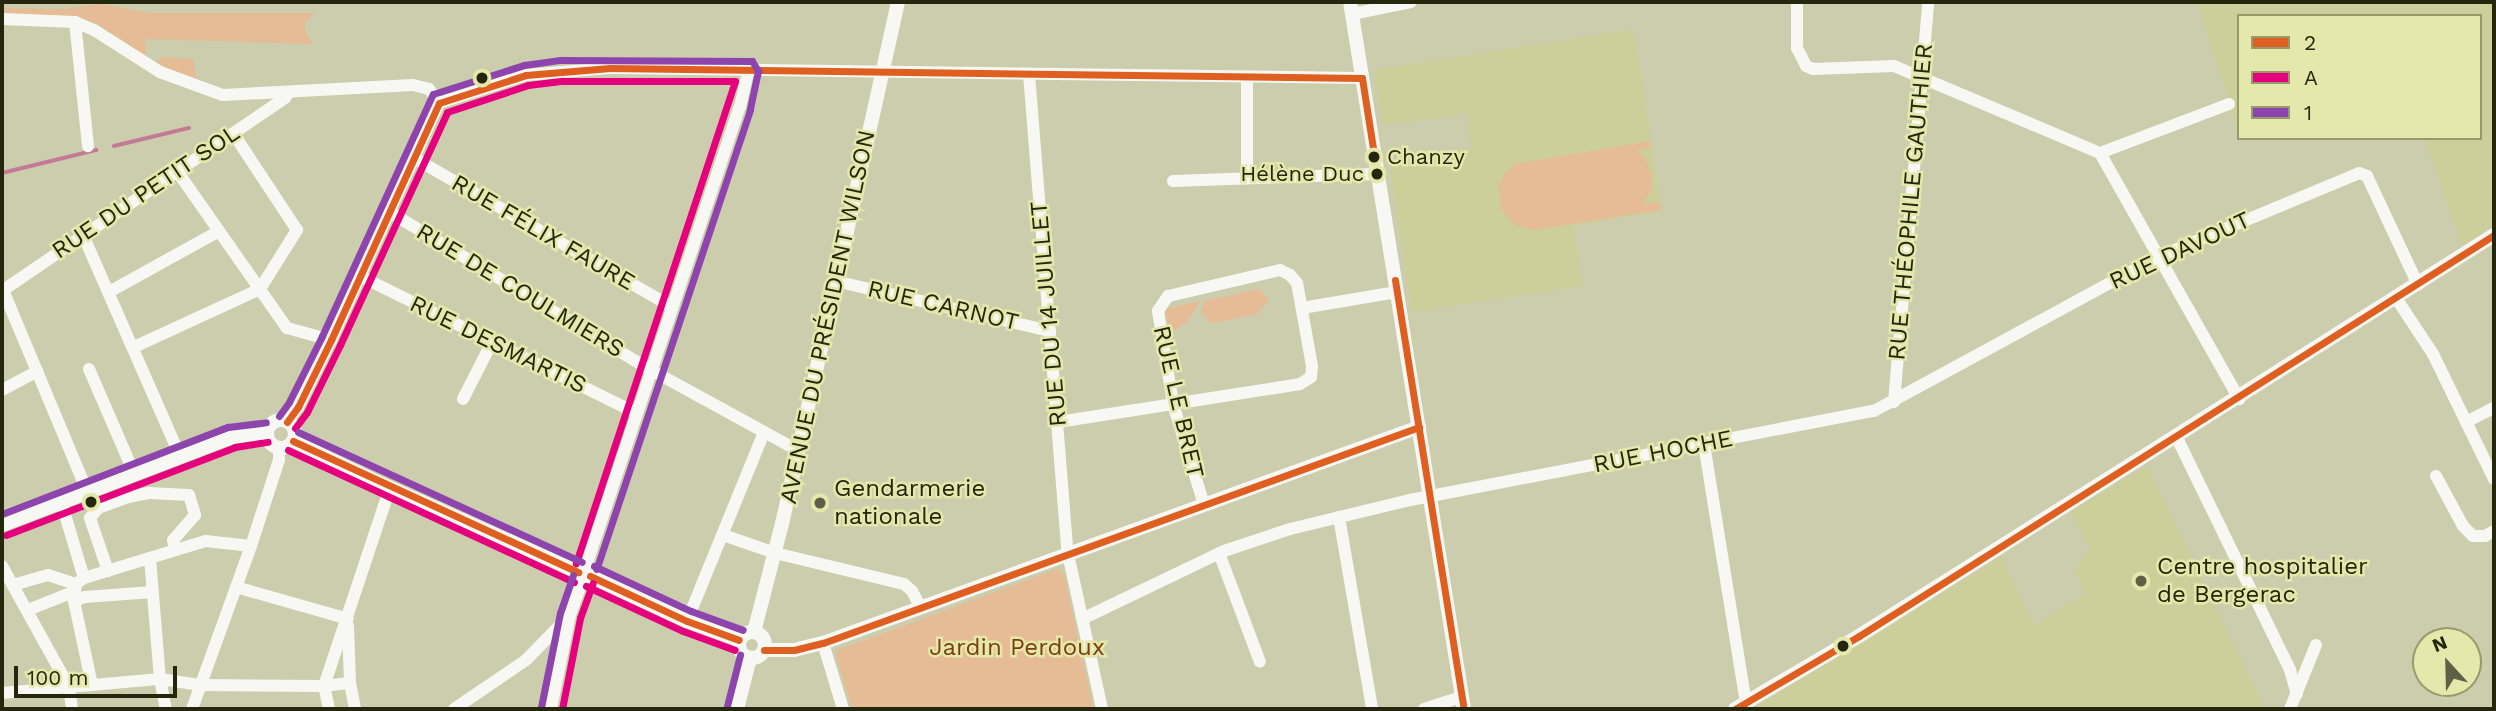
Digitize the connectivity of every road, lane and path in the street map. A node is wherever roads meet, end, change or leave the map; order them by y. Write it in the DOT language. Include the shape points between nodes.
graph roads {
  1 [pos="898,2"];
  2 [pos="1412,2"];
  3 [pos="1797,2"];
  4 [pos="1927,2"];
  5 [pos="1351,8"];
  6 [pos="2,19"];
  7 [pos="75,22"];
  8 [pos="748,71"];
  9 [pos="881,72"];
  10 [pos="1029,74"];
  11 [pos="1247,77"];
  12 [pos="1362,78"];
  13 [pos="1921,78"];
  14 [pos="289,92"];
  15 [pos="439,103"];
  16 [pos="2229,104"];
  17 [pos="233,133"];
  18 [pos="88,146"];
  19 [pos="2100,153"];
  20 [pos="414,158"];
  21 [pos="177,171"];
  22 [pos="1377,174"];
  23 [pos="1247,178"];
  24 [pos="1172,181"];
  25 [pos="388,211"];
  26 [pos="219,231"];
  27 [pos="83,235"];
  28 [pos="2494,235"];
  29 [pos="2160,256"];
  30 [pos="360,276"];
  31 [pos="835,281"];
  32 [pos="2418,285"];
  33 [pos="260,289"];
  34 [pos="2,290"];
  35 [pos="109,292"];
  36 [pos="1396,292"];
  37 [pos="2396,298"];
  38 [pos="672,307"];
  39 [pos="1302,308"];
  40 [pos="1050,331"];
  41 [pos="331,340"];
  42 [pos="492,342"];
  43 [pos="134,347"];
  44 [pos="89,369"];
  45 [pos="651,370"];
  46 [pos="37,371"];
  47 [pos="2,390"];
  48 [pos="463,399"];
  49 [pos="2239,399"];
  50 [pos="1894,402"];
  51 [pos="1174,404"];
  52 [pos="2494,408"];
  53 [pos="636,413"];
  54 [pos="288,422"];
  55 [pos="1058,422"];
  56 [pos="2466,422"];
  57 [pos="1419,427"];
  58 [pos="267,432"];
  59 [pos="764,432"];
  60 [pos="2177,438"];
  61 [pos="293,441"];
  62 [pos="1704,444"];
  63 [pos="279,448"];
  64 [pos="797,450"];
  65 [pos="180,456"];
  66 [pos="134,473"];
  67 [pos="2436,476"];
  68 [pos="2494,479"];
  69 [pos="390,488"];
  70 [pos="87,491"];
  71 [pos="1430,497"];
  72 [pos="61,501"];
  73 [pos="1204,505"];
  74 [pos="1339,517"];
  75 [pos="2,525"];
  76 [pos="2494,531"];
  77 [pos="723,536"];
  78 [pos="251,546"];
  79 [pos="176,550"];
  80 [pos="1219,553"];
  81 [pos="775,554"];
  82 [pos="1068,554"];
  83 [pos="150,558"];
  84 [pos="2,566"];
  85 [pos="108,570"];
  86 [pos="584,573"];
  87 [pos="13,586"];
  88 [pos="236,587"];
  89 [pos="77,589"];
  90 [pos="153,592"];
  91 [pos="921,608"];
  92 [pos="28,610"];
  93 [pos="570,615"];
  94 [pos="348,619"];
  95 [pos="1082,619"];
  96 [pos="687,621"];
  97 [pos="754,632"];
  98 [pos="739,640"];
  99 [pos="823,643"];
  100 [pos="2316,645"];
  101 [pos="764,650"];
  102 [pos="750,658"];
  103 [pos="1260,662"];
  104 [pos="160,679"];
  105 [pos="350,683"];
  106 [pos="92,685"];
  107 [pos="200,685"];
  108 [pos="324,686"];
  109 [pos="69,687"];
  110 [pos="2,693"];
  111 [pos="2297,694"];
  112 [pos="1463,703"];
  113 [pos="1740,706"];
  114 [pos="72,709"];
  115 [pos="166,709"];
  116 [pos="192,709"];
  117 [pos="329,709"];
  118 [pos="355,709"];
  119 [pos="454,709"];
  120 [pos="551,709"];
  121 [pos="737,709"];
  122 [pos="843,709"];
  123 [pos="1102,709"];
  124 [pos="1372,709"];
  125 [pos="1424,709"];
  126 [pos="2290,709"];
  1 -- 9 [label="main road, AVENUE DU PRÉSIDENT WILSON"];
  2 -- 5 [label="street"];
  3 -- 13 [label="street" via="1797,48 1806,66 1894,66"];
  4 -- 13 [label="street, RUE THÉOPHILE GAUTHIER"];
  5 -- 12 [label="main road"];
  6 -- 7 [label="street"];
  7 -- 14 [label="street" via="194,87 223,96"];
  7 -- 18 [label="street"];
  8 -- 9 [label="street"];
  8 -- 15 [label="street" via="562,70 526,75"];
  8 -- 38 [label="street"];
  9 -- 10 [label="street"];
  9 -- 31 [label="main road, AVENUE DU PRÉSIDENT WILSON"];
  10 -- 11 [label="street"];
  10 -- 40 [label="street, RUE DU 14 JUILLET"];
  11 -- 12 [label="street"];
  11 -- 23 [label="street"];
  12 -- 22 [label="main road"];
  13 -- 19 [label="street"];
  13 -- 50 [label="street, RUE THÉOPHILE GAUTHIER"];
  14 -- 15 [label="street" via="413,85 429,89"];
  14 -- 17 [label="street, RUE DU PETIT SOL"];
  15 -- 20 [label="street"];
  16 -- 19 [label="street"];
  17 -- 21 [label="street, RUE DU PETIT SOL"];
  17 -- 33 [label="street" via="297,230"];
  19 -- 29 [label="street"];
  20 -- 25 [label="street"];
  20 -- 38 [label="street, RUE FÉLIX FAURE"];
  21 -- 26 [label="street"];
  21 -- 27 [label="street, RUE DU PETIT SOL"];
  22 -- 23 [label="street"];
  22 -- 36 [label="main road"];
  23 -- 24 [label="street"];
  25 -- 30 [label="street"];
  25 -- 45 [label="street, RUE DE COULMIERS"];
  26 -- 33 [label="street"];
  26 -- 35 [label="street"];
  27 -- 34 [label="street, RUE DU PETIT SOL"];
  27 -- 35 [label="street"];
  28 -- 32 [label="main road"];
  29 -- 32 [label="street, RUE DAVOUT" via="2359,173 2367,176"];
  29 -- 49 [label="street"];
  29 -- 50 [label="street, RUE DAVOUT"];
  30 -- 41 [label="street"];
  30 -- 42 [label="street, RUE DESMARTIS"];
  31 -- 40 [label="street, RUE CARNOT"];
  31 -- 64 [label="main road, AVENUE DU PRÉSIDENT WILSON"];
  32 -- 37 [label="main road"];
  33 -- 41 [label="street" via="287,328"];
  33 -- 43 [label="street"];
  34 -- 46 [label="street"];
  35 -- 43 [label="street"];
  36 -- 39 [label="street"];
  36 -- 57 [label="main road"];
  37 -- 49 [label="main road"];
  37 -- 56 [label="street" via="2433,354"];
  38 -- 45 [label="street"];
  39 -- 51 [label="street" via="1311,377 1300,384"];
  39 -- 51 [label="street, RUE LE BRET" via="1297,283 1280,270 1168,296 1158,311"];
  40 -- 55 [label="street, RUE DU 14 JUILLET"];
  41 -- 54 [label="street"];
  42 -- 48 [label="street"];
  42 -- 53 [label="street, RUE DESMARTIS"];
  43 -- 65 [label="street"];
  44 -- 66 [label="street"];
  45 -- 53 [label="street"];
  45 -- 59 [label="street, RUE DE COULMIERS"];
  46 -- 47 [label="street"];
  46 -- 70 [label="street"];
  49 -- 60 [label="main road"];
  50 -- 62 [label="street, RUE HOCHE" via="1874,411"];
  51 -- 55 [label="street"];
  51 -- 73 [label="street, RUE LE BRET"];
  52 -- 56 [label="street"];
  53 -- 86 [label="street"];
  54 -- 58 [label="main road" via="275,422"];
  54 -- 61 [label="main road"];
  55 -- 82 [label="street, RUE DU 14 JUILLET"];
  56 -- 68 [label="street"];
  57 -- 71 [label="main road"];
  57 -- 73 [label="main road"];
  58 -- 63 [label="main road" via="271,444"];
  58 -- 65 [label="main road" via="232,437"];
  59 -- 64 [label="street, RUE DE COULMIERS"];
  59 -- 77 [label="street"];
  60 -- 111 [label="street" via="2284,657"];
  60 -- 113 [label="main road"];
  61 -- 63 [label="main road"];
  61 -- 69 [label="main road"];
  62 -- 71 [label="street, RUE HOCHE"];
  62 -- 113 [label="street"];
  63 -- 78 [label="street"];
  64 -- 81 [label="main road, AVENUE DU PRÉSIDENT WILSON"];
  65 -- 66 [label="main road"];
  66 -- 70 [label="main road"];
  67 -- 76 [label="street" via="2473,537"];
  69 -- 86 [label="main road"];
  69 -- 94 [label="street"];
  70 -- 72 [label="main road"];
  71 -- 74 [label="street, RUE HOCHE"];
  71 -- 112 [label="main road"];
  72 -- 75 [label="main road"];
  72 -- 89 [label="street"];
  73 -- 82 [label="main road"];
  74 -- 80 [label="street, RUE HOCHE"];
  74 -- 124 [label="street"];
  77 -- 81 [label="street"];
  77 -- 96 [label="street"];
  78 -- 79 [label="street" via="206,541"];
  78 -- 88 [label="street"];
  79 -- 83 [label="street"];
  79 -- 85 [label="street" via="173,540 195,514 189,495 128,497 98,508 90,518"];
  80 -- 95 [label="street, RUE HOCHE"];
  80 -- 103 [label="street"];
  81 -- 91 [label="street" via="904,584"];
  81 -- 97 [label="main road, AVENUE DU PRÉSIDENT WILSON"];
  82 -- 91 [label="main road"];
  82 -- 95 [label="street, RUE DU 14 JUILLET"];
  83 -- 85 [label="street"];
  83 -- 90 [label="street"];
  84 -- 87 [label="street"];
  85 -- 89 [label="street"];
  86 -- 93 [label="street"];
  86 -- 96 [label="main road"];
  87 -- 89 [label="street" via="48,575"];
  87 -- 92 [label="street"];
  88 -- 94 [label="street"];
  88 -- 107 [label="street"];
  89 -- 90 [label="street" via="85,597"];
  89 -- 92 [label="street"];
  89 -- 106 [label="street"];
  90 -- 104 [label="street"];
  91 -- 99 [label="main road"];
  92 -- 109 [label="street"];
  93 -- 119 [label="street" via="526,660"];
  93 -- 120 [label="street"];
  94 -- 105 [label="street"];
  94 -- 108 [label="street"];
  95 -- 123 [label="street, RUE DU 14 JUILLET"];
  96 -- 98 [label="main road"];
  97 -- 98 [label="main road"];
  97 -- 101 [label="main road" via="764,638"];
  98 -- 102 [label="main road" via="740,652"];
  99 -- 101 [label="main road" via="794,650"];
  99 -- 122 [label="street"];
  100 -- 111 [label="street"];
  101 -- 102 [label="main road"];
  102 -- 121 [label="main road"];
  104 -- 106 [label="street"];
  104 -- 107 [label="street"];
  104 -- 115 [label="street"];
  105 -- 108 [label="street"];
  105 -- 118 [label="street"];
  106 -- 109 [label="street"];
  107 -- 108 [label="street"];
  107 -- 116 [label="street"];
  108 -- 117 [label="street"];
  109 -- 110 [label="street"];
  109 -- 114 [label="street"];
  111 -- 126 [label="street"];
  112 -- 125 [label="street"];
}
